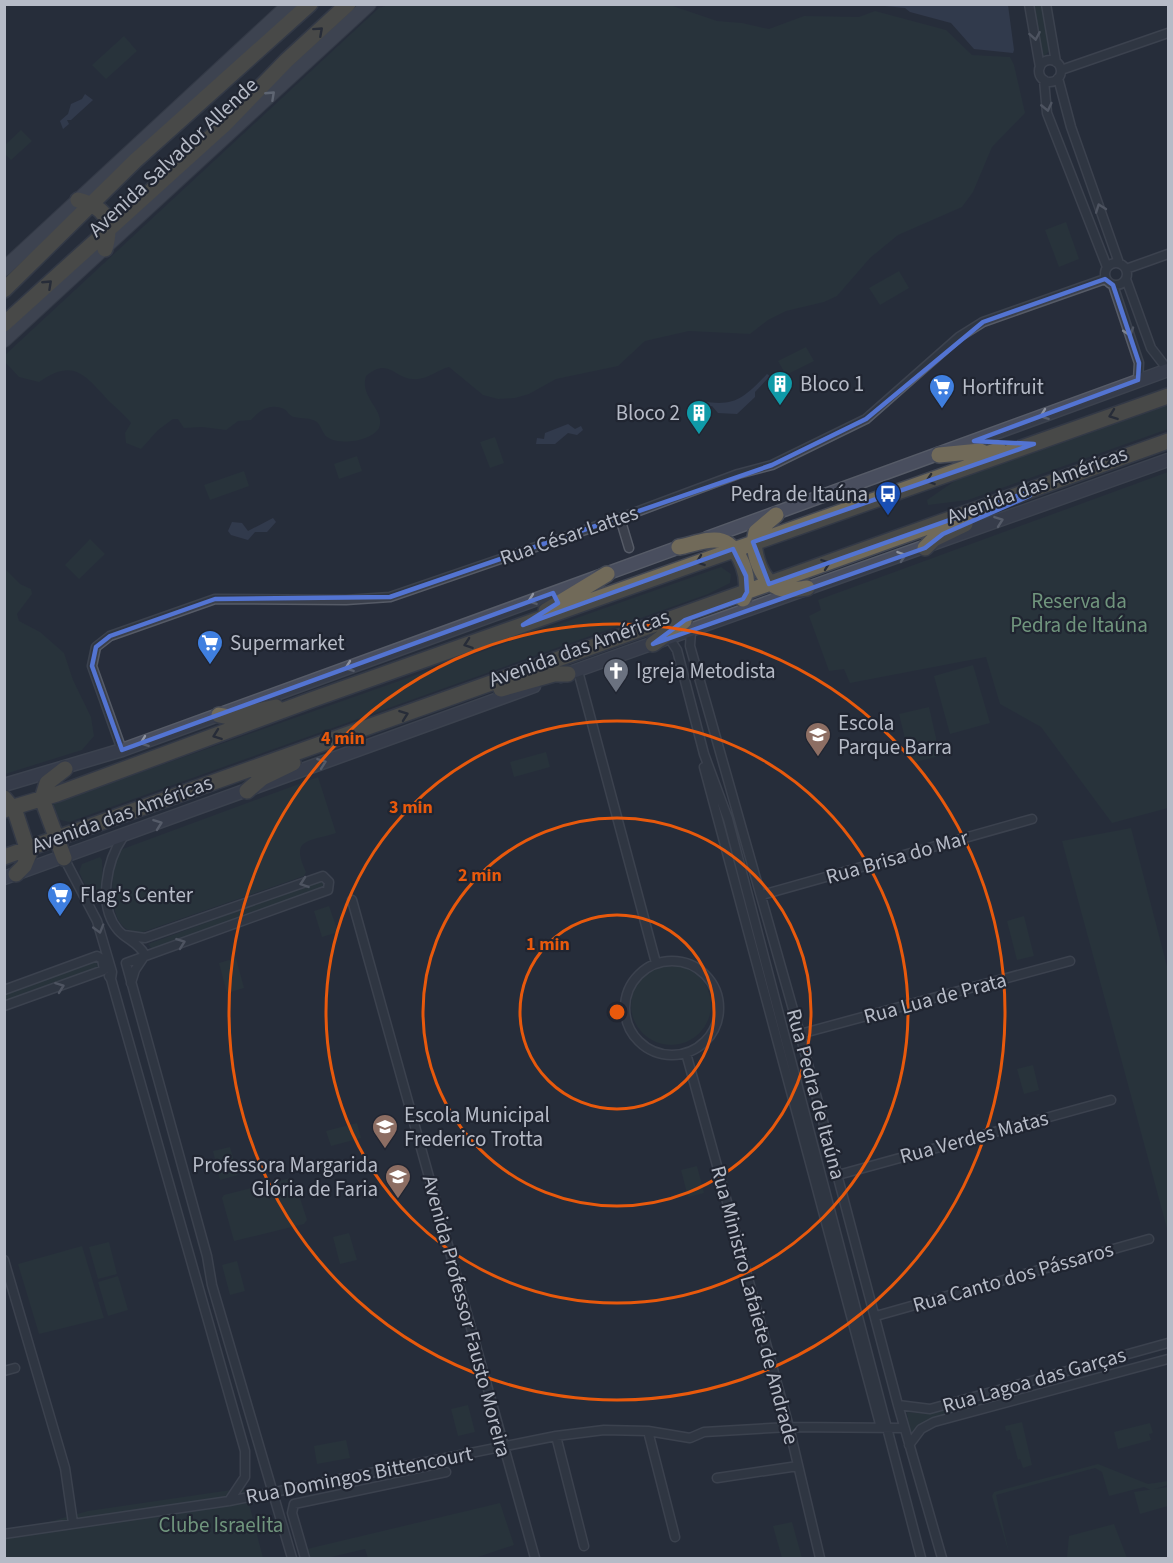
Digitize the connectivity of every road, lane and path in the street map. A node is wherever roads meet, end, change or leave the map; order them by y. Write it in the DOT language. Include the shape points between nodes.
graph roads {
  1 [pos="369,4"];
  2 [pos="1029,4"];
  3 [pos="1046,4"];
  4 [pos="348,5"];
  5 [pos="301,7"];
  6 [pos="1168,33"];
  7 [pos="1040,67"];
  8 [pos="1058,70"];
  9 [pos="1044,80"];
  10 [pos="84,202"];
  11 [pos="108,229"];
  12 [pos="105,249"];
  13 [pos="1168,254"];
  14 [pos="1123,266"];
  15 [pos="1107,267"];
  16 [pos="4,269"];
  17 [pos="1105,279"];
  18 [pos="1126,279"];
  19 [pos="1113,285"];
  20 [pos="5,289"];
  21 [pos="4,324"];
  22 [pos="4,340"];
  23 [pos="1168,370"];
  24 [pos="1138,380"];
  25 [pos="1168,396"];
  26 [pos="1168,441"];
  27 [pos="1034,444"];
  28 [pos="939,455"];
  29 [pos="1168,460"];
  30 [pos="1037,489"];
  31 [pos="776,515"];
  32 [pos="620,518"];
  33 [pos="755,542"];
  34 [pos="679,547"];
  35 [pos="629,548"];
  36 [pos="925,548"];
  37 [pos="732,549"];
  38 [pos="607,573"];
  39 [pos="771,584"];
  40 [pos="807,588"];
  41 [pos="747,592"];
  42 [pos="523,625"];
  43 [pos="691,630"];
  44 [pos="669,639"];
  45 [pos="653,644"];
  46 [pos="573,672"];
  47 [pos="311,700"];
  48 [pos="439,702"];
  49 [pos="219,715"];
  50 [pos="714,728"];
  51 [pos="699,732"];
  52 [pos="329,742"];
  53 [pos="720,749"];
  54 [pos="122,750"];
  55 [pos="704,754"];
  56 [pos="65,769"];
  57 [pos="4,785"];
  58 [pos="247,790"];
  59 [pos="42,799"];
  60 [pos="7,805"];
  61 [pos="1032,819"];
  62 [pos="123,837"];
  63 [pos="56,839"];
  64 [pos="28,849"];
  65 [pos="4,857"];
  66 [pos="64,858"];
  67 [pos="10,876"];
  68 [pos="106,894"];
  69 [pos="762,895"];
  70 [pos="352,900"];
  71 [pos="88,902"];
  72 [pos="124,935"];
  73 [pos="145,955"];
  74 [pos="1070,961"];
  75 [pos="656,963"];
  76 [pos="104,970"];
  77 [pos="111,979"];
  78 [pos="131,983"];
  79 [pos="4,990"];
  80 [pos="4,1006"];
  81 [pos="800,1034"];
  82 [pos="686,1053"];
  83 [pos="1111,1100"];
  84 [pos="838,1175"];
  85 [pos="1149,1239"];
  86 [pos="4,1260"];
  87 [pos="876,1316"];
  88 [pos="1168,1343"];
  89 [pos="1168,1359"];
  90 [pos="15,1368"];
  91 [pos="4,1371"];
  92 [pos="898,1405"];
  93 [pos="789,1427"];
  94 [pos="884,1428"];
  95 [pos="904,1428"];
  96 [pos="648,1431"];
  97 [pos="556,1436"];
  98 [pos="909,1445"];
  99 [pos="502,1447"];
  100 [pos="798,1466"];
  101 [pos="446,1472"];
  102 [pos="717,1478"];
  103 [pos="274,1492"];
  104 [pos="229,1501"];
  105 [pos="74,1523"];
  106 [pos="4,1534"];
  107 [pos="675,1537"];
  108 [pos="584,1546"];
  109 [pos="292,1558"];
  110 [pos="305,1558"];
  111 [pos="535,1558"];
  112 [pos="820,1558"];
  113 [pos="916,1558"];
  114 [pos="921,1558"];
  115 [pos="942,1558"];
  12 -- 1 [label="main road, Avenida Salvador Allende, one-way"];
  2 -- 7 [label="street, one-way"];
  3 -- 8 [label="street"];
  11 -- 4 [label="highway, Avenida Salvador Allende, one-way" via="224,125"];
  5 -- 10 [label="highway, Avenida Salvador Allende"];
  6 -- 8 [label="street"];
  7 -- 8 [label="street" via="1045,62"];
  7 -- 9 [label="street"];
  8 -- 9 [label="street" via="1050,82"];
  14 -- 8 [label="street, one-way" via="1071,127"];
  9 -- 15 [label="street, one-way" via="1047,113"];
  10 -- 11 [label="highway" via="104,214"];
  10 -- 16 [label="main road, Avenida Salvador Allende"];
  10 -- 20 [label="highway, Avenida Salvador Allende"];
  11 -- 12 [label="highway"];
  21 -- 11 [label="highway, Avenida Salvador Allende, one-way"];
  12 -- 22 [label="main road, Avenida Salvador Allende"];
  13 -- 14 [label="street"];
  14 -- 15 [label="street" via="1112,263"];
  14 -- 18 [label="street"];
  15 -- 17 [label="street"];
  17 -- 19 [label="street"];
  17 -- 32 [label="street, Rua César Lattes" via="983,322 959,337 866,418 842,433 772,465"];
  18 -- 19 [label="street"];
  18 -- 23 [label="street" via="1151,348"];
  19 -- 24 [label="street, one-way" via="1139,363"];
  23 -- 24 [label="main road"];
  24 -- 28 [label="main road, one-way"];
  25 -- 27 [label="highway, Avenida das Américas, one-way"];
  26 -- 30 [label="highway, Avenida das Américas"];
  27 -- 28 [label="highway" via="1014,445 986,454 980,451"];
  27 -- 33 [label="highway, Avenida das Américas, one-way"];
  28 -- 31 [label="main road"];
  36 -- 29 [label="main road, Avenida das Américas, one-way"];
  30 -- 36 [label="highway" via="943,534"];
  39 -- 30 [label="highway, Avenida das Américas, one-way"];
  31 -- 33 [label="highway" via="759,528"];
  31 -- 34 [label="main road"];
  32 -- 35 [label="street"];
  32 -- 54 [label="street, Rua César Lattes" via="390,597 215,599 110,636 96,648 92,666"];
  33 -- 37 [label="highway, Avenida das Américas"];
  33 -- 39 [label="highway" via="762,570"];
  34 -- 37 [label="highway" via="720,540"];
  34 -- 38 [label="main road"];
  40 -- 36 [label="main road, Avenida das Américas, one-way"];
  37 -- 41 [label="highway" via="742,566"];
  37 -- 42 [label="highway, Avenida das Américas, one-way"];
  38 -- 42 [label="highway"];
  38 -- 49 [label="main road, one-way"];
  39 -- 40 [label="highway" via="783,590"];
  39 -- 41 [label="highway, Avenida das Américas"];
  40 -- 43 [label="main road, Avenida das Américas"];
  41 -- 45 [label="highway" via="732,604 685,620"];
  41 -- 48 [label="highway, Avenida das Américas"];
  42 -- 47 [label="highway, Avenida das Américas, one-way"];
  43 -- 44 [label="main road, Avenida das Américas"];
  43 -- 50 [label="street, Rua Pedra de Itaúna" via="690,646"];
  44 -- 45 [label="main road, Avenida das Américas"];
  44 -- 51 [label="street, Rua Pedra de Itaúna" via="677,650"];
  45 -- 46 [label="main road, Avenida das Américas"];
  46 -- 48 [label="highway"];
  58 -- 46 [label="main road, Avenida das Américas, one-way"];
  46 -- 75 [label="street"];
  47 -- 49 [label="highway" via="229,717"];
  47 -- 59 [label="highway, Avenida das Américas, one-way"];
  52 -- 48 [label="highway, Avenida das Américas, one-way"];
  49 -- 54 [label="main road, one-way"];
  50 -- 51 [label="street"];
  50 -- 53 [label="street, Rua Pedra de Itaúna"];
  51 -- 55 [label="street, Rua Pedra de Itaúna"];
  51 -- 94 [label="street" via="701,757"];
  52 -- 58 [label="highway"];
  52 -- 63 [label="highway, Avenida das Américas"];
  53 -- 55 [label="street"];
  53 -- 69 [label="street, Rua Pedra de Itaúna"];
  54 -- 56 [label="main road"];
  55 -- 94 [label="street, Rua Pedra de Itaúna" via="728,819"];
  56 -- 57 [label="main road"];
  56 -- 59 [label="highway" via="48,783"];
  62 -- 58 [label="main road, Avenida das Américas, one-way"];
  59 -- 60 [label="highway, Avenida das Américas"];
  59 -- 63 [label="highway"];
  60 -- 64 [label="highway"];
  61 -- 69 [label="street, Rua Brisa do Mar"];
  62 -- 66 [label="main road, Avenida das Américas"];
  62 -- 68 [label="street" via="111,861"];
  63 -- 64 [label="highway, Avenida das Américas"];
  63 -- 66 [label="highway"];
  64 -- 65 [label="highway, Avenida das Américas"];
  64 -- 67 [label="highway" via="28,858"];
  66 -- 67 [label="main road, Avenida das Américas"];
  66 -- 71 [label="street"];
  68 -- 71 [label="street"];
  68 -- 72 [label="street" via="115,925"];
  69 -- 81 [label="street, Rua Pedra de Itaúna"];
  70 -- 99 [label="street, Avenida Professor Fausto Moreira"];
  71 -- 77 [label="street, one-way" via="107,950"];
  72 -- 73 [label="street" via="140,946"];
  73 -- 72 [label="street, one-way" via="328,890 329,882 323,876 145,939"];
  73 -- 78 [label="street"];
  73 -- 78 [label="street" via="126,963"];
  74 -- 81 [label="street, Rua Lua de Prata"];
  75 -- 82 [label="street" via="631,983 625,998 625,1015 640,1043 654,1052"];
  75 -- 82 [label="street" via="686,962 700,969 718,993 718,1022 711,1036"];
  76 -- 77 [label="street"];
  76 -- 79 [label="street" via="102,959 97,956"];
  80 -- 76 [label="street, one-way"];
  77 -- 104 [label="street" via="244,1451 245,1477"];
  78 -- 103 [label="street" via="212,1285"];
  81 -- 84 [label="street, Rua Pedra de Itaúna"];
  82 -- 93 [label="street, Rua Ministro Lafaiete de Andrade"];
  83 -- 84 [label="street, Rua Verdes Matas"];
  84 -- 87 [label="street, Rua Pedra de Itaúna"];
  85 -- 87 [label="street, Rua Canto dos Pássaros"];
  86 -- 105 [label="street" via="65,1468"];
  87 -- 92 [label="street, Rua Pedra de Itaúna"];
  88 -- 92 [label="street, Rua Lagoa das Garças" via="930,1409"];
  89 -- 98 [label="street, Rua Lagoa das Garças" via="934,1422 921,1429"];
  90 -- 91 [label="street"];
  92 -- 95 [label="street, Rua Pedra de Itaúna"];
  93 -- 94 [label="street, Rua Domingos Bittencourt"];
  93 -- 96 [label="street, Rua Domingos Bittencourt" via="704,1432 690,1438"];
  93 -- 100 [label="street, Rua Ministro Lafaiete de Andrade"];
  94 -- 95 [label="street, Rua Domingos Bittencourt"];
  94 -- 113 [label="street"];
  94 -- 114 [label="street, Rua Pedra de Itaúna"];
  95 -- 98 [label="street, Rua Pedra de Itaúna"];
  96 -- 97 [label="street, Rua Domingos Bittencourt" via="604,1430"];
  96 -- 107 [label="street"];
  97 -- 99 [label="street, Rua Domingos Bittencourt"];
  97 -- 108 [label="street"];
  98 -- 115 [label="street, Rua Pedra de Itaúna"];
  99 -- 103 [label="street, Rua Domingos Bittencourt"];
  99 -- 111 [label="street, Avenida Professor Fausto Moreira"];
  100 -- 102 [label="street"];
  100 -- 112 [label="street, Rua Ministro Lafaiete de Andrade"];
  101 -- 110 [label="street" via="294,1504 292,1513"];
  103 -- 104 [label="street, Rua Domingos Bittencourt"];
  103 -- 109 [label="street"];
  104 -- 105 [label="street, Rua Domingos Bittencourt"];
  105 -- 106 [label="street, Rua Domingos Bittencourt"];
}
